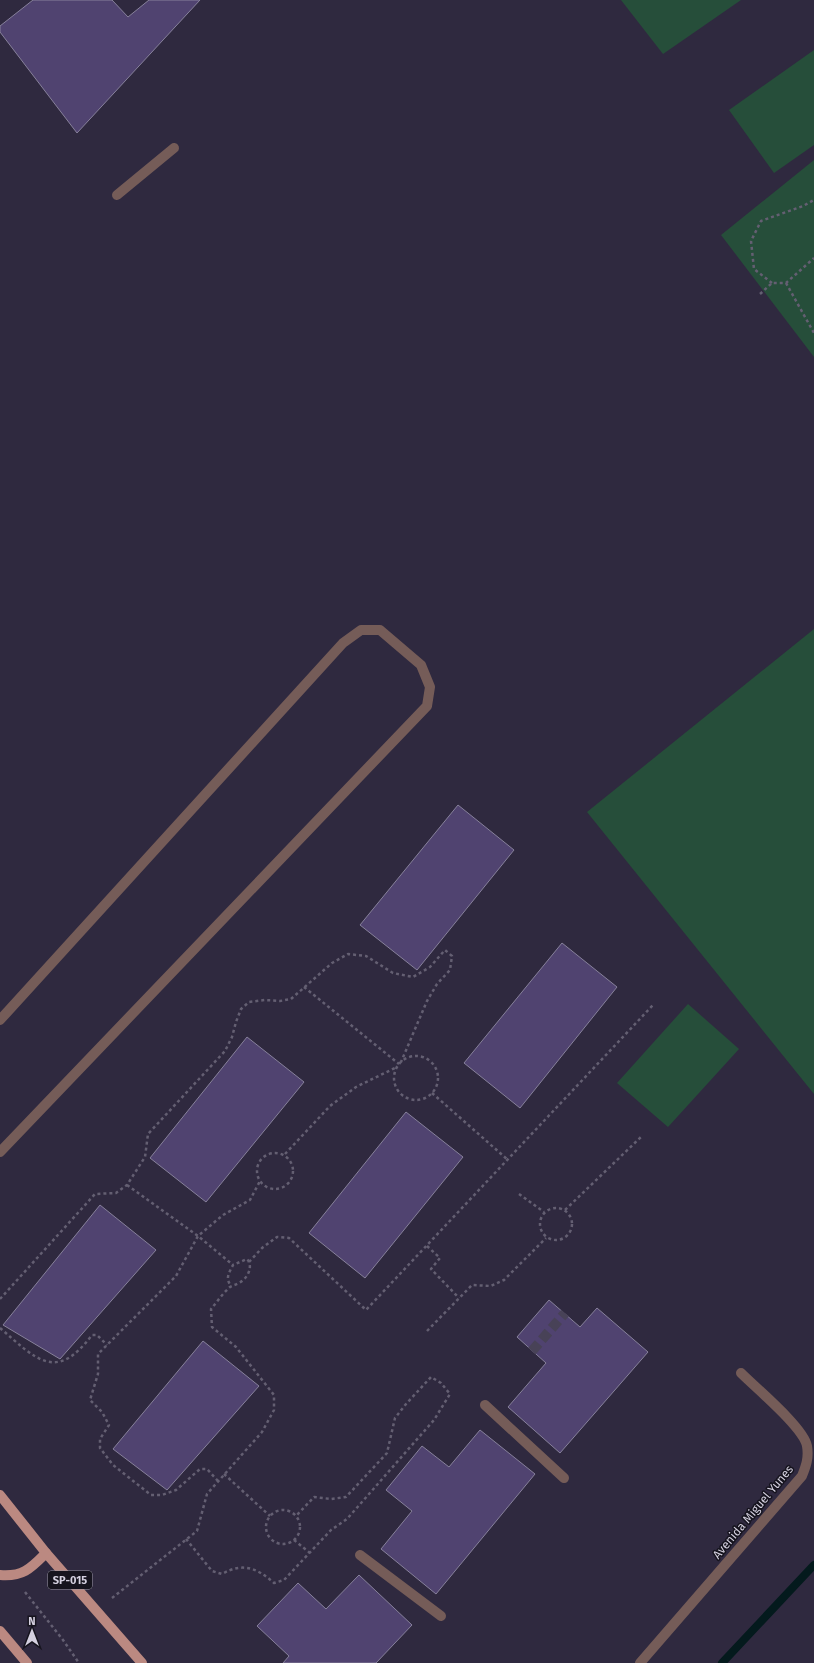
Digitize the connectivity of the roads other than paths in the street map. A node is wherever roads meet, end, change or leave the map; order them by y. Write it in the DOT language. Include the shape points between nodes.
graph roads {
  1 [pos="174,148"];
  2 [pos="117,195"];
  3 [pos="0,1020"];
  4 [pos="0,1152"];
  5 [pos="741,1373"];
  6 [pos="486,1405"];
  7 [pos="564,1478"];
  8 [pos="0,1495"];
  9 [pos="46,1553"];
  10 [pos="360,1555"];
  11 [pos="0,1576"];
  12 [pos="441,1616"];
  13 [pos="0,1631"];
  14 [pos="27,1663"];
  15 [pos="142,1663"];
  16 [pos="640,1663"];
  1 -- 2 [label="street"];
  3 -- 4 [label="street" via="343,643 361,630 380,630 422,665 430,687 427,706"];
  5 -- 16 [label="street, Avenida Miguel Yunes" via="800,1431 807,1445 808,1462 802,1476"];
  6 -- 7 [label="street"];
  8 -- 9 [label="main road, SP-015"];
  9 -- 11 [label="main road" via="30,1570 12,1576"];
  9 -- 15 [label="main road, SP-015"];
  10 -- 12 [label="street"];
  13 -- 14 [label="main road"];
}
